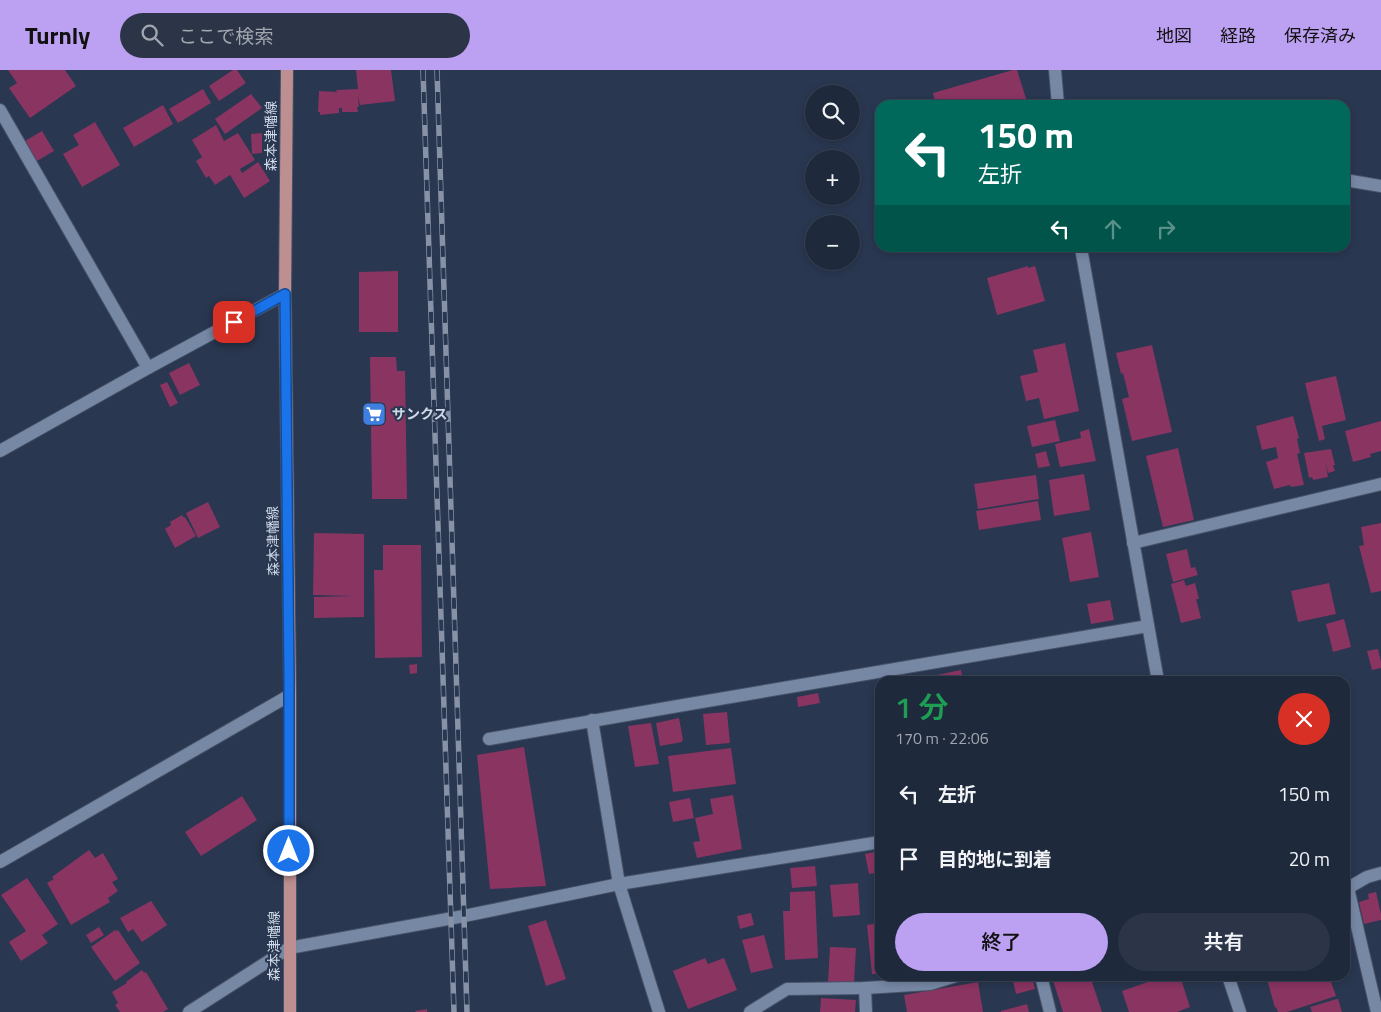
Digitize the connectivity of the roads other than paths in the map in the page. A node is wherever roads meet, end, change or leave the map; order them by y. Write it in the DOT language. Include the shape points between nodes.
graph roads {
  1 [pos="287,70"];
  2 [pos="1055,70"];
  3 [pos="1058,100"];
  4 [pos="0,110"];
  5 [pos="1350,181"];
  6 [pos="1381,186"];
  7 [pos="1082,252"];
  8 [pos="285,294"];
  9 [pos="148,368"];
  10 [pos="0,451"];
  11 [pos="1381,484"];
  12 [pos="1133,543"];
  13 [pos="1148,626"];
  14 [pos="1157,676"];
  15 [pos="290,695"];
  16 [pos="592,720"];
  17 [pos="489,739"];
  18 [pos="875,843"];
  19 [pos="0,862"];
  20 [pos="1381,873"];
  21 [pos="619,884"];
  22 [pos="1350,886"];
  23 [pos="1350,904"];
  24 [pos="289,948"];
  25 [pos="940,981"];
  26 [pos="1042,981"];
  27 [pos="1230,981"];
  28 [pos="865,988"];
  29 [pos="189,1012"];
  30 [pos="290,1012"];
  31 [pos="659,1012"];
  32 [pos="750,1012"];
  33 [pos="866,1012"];
  34 [pos="1050,1012"];
  35 [pos="1240,1012"];
  36 [pos="1377,1012"];
  1 -- 8 [label="main road, 森本津幡線"];
  2 -- 3 [label="street"];
  4 -- 9 [label="street"];
  5 -- 6 [label="street"];
  7 -- 12 [label="street"];
  8 -- 9 [label="street"];
  8 -- 15 [label="main road, 森本津幡線"];
  9 -- 10 [label="street"];
  11 -- 12 [label="street"];
  12 -- 13 [label="street"];
  13 -- 14 [label="street"];
  13 -- 16 [label="street"];
  15 -- 19 [label="street"];
  15 -- 24 [label="main road, 森本津幡線"];
  16 -- 17 [label="street"];
  16 -- 21 [label="street"];
  18 -- 21 [label="street"];
  20 -- 22 [label="street" via="1367,876"];
  21 -- 24 [label="street"];
  21 -- 31 [label="street"];
  23 -- 36 [label="street"];
  24 -- 29 [label="street"];
  24 -- 30 [label="main road, 森本津幡線"];
  25 -- 28 [label="street"];
  26 -- 34 [label="street"];
  27 -- 35 [label="street"];
  28 -- 32 [label="street" via="787,989"];
  28 -- 33 [label="street"];
}
